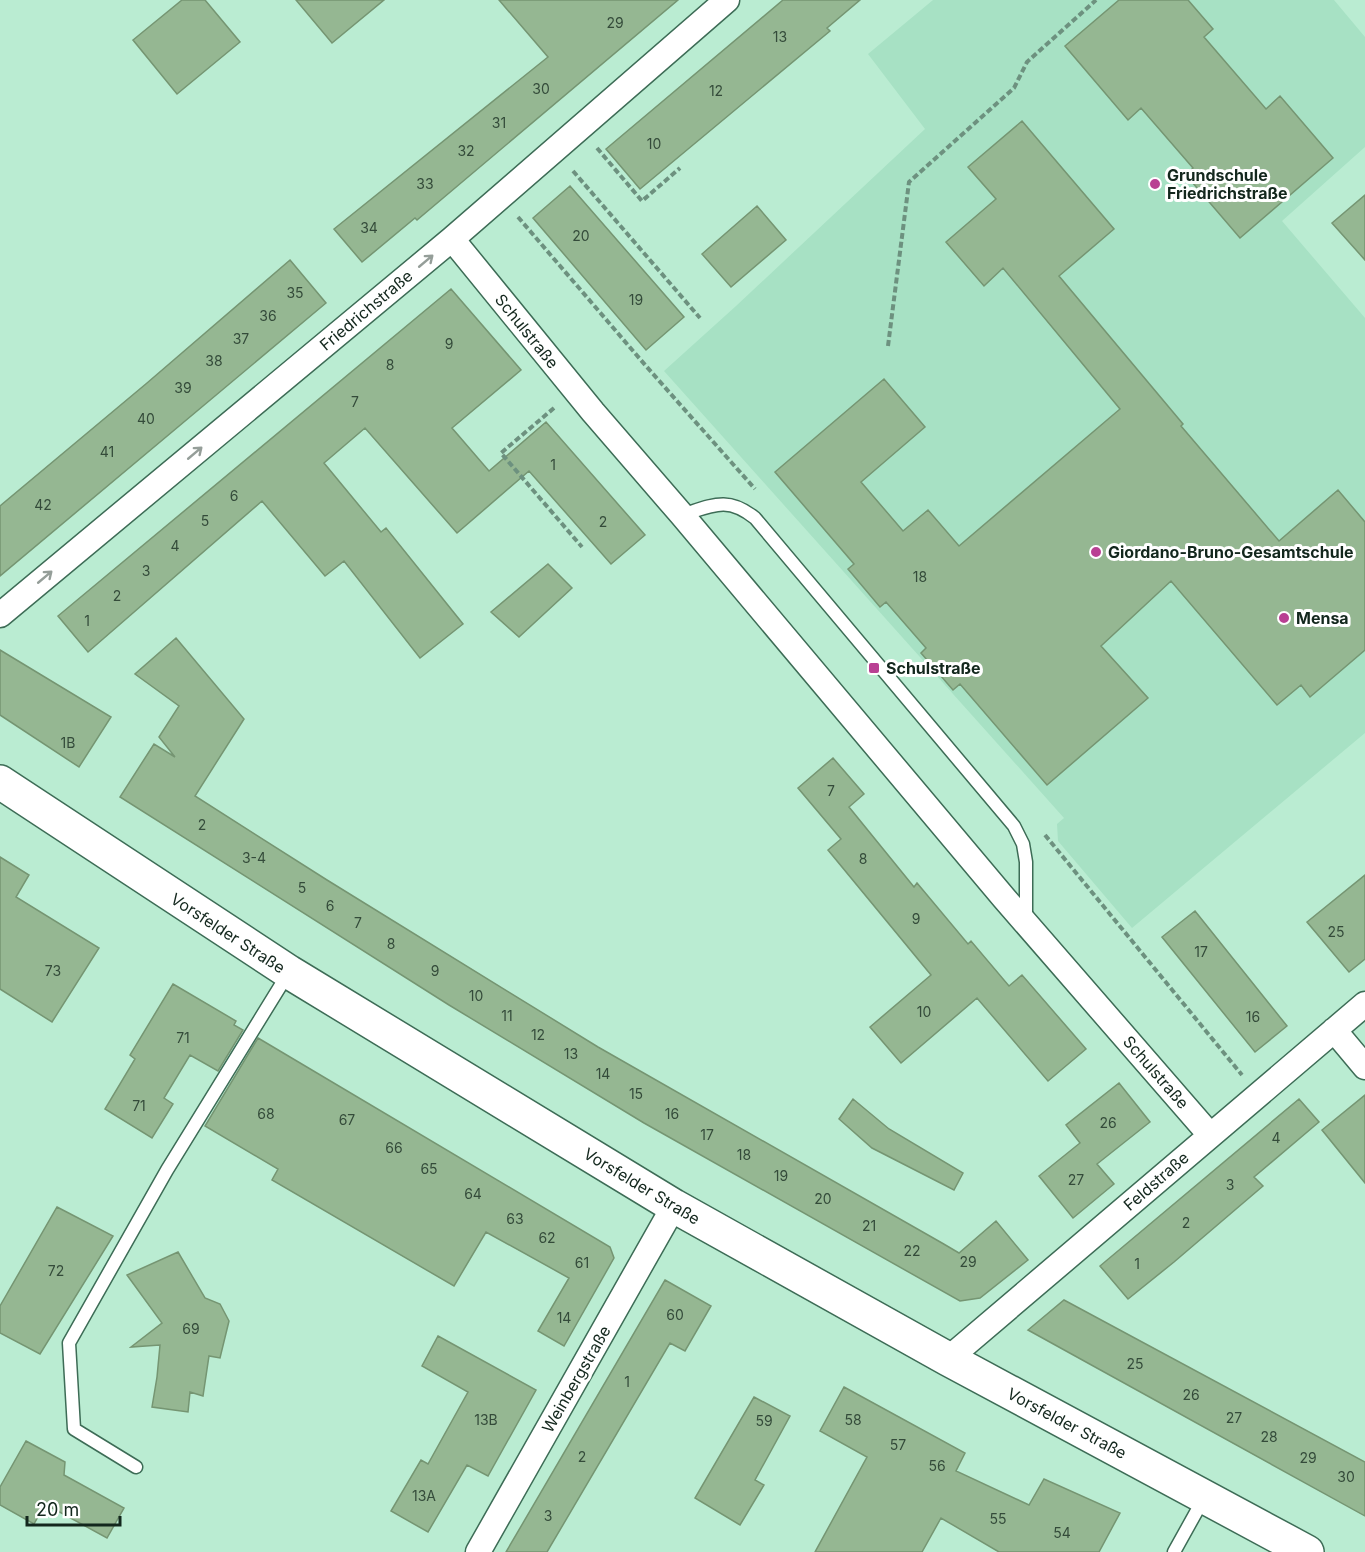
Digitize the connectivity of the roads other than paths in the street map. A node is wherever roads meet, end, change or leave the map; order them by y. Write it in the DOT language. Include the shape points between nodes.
graph roads {
  1 [pos="713,4"];
  2 [pos="452,239"];
  3 [pos="682,515"];
  4 [pos="0,615"];
  5 [pos="0,782"];
  6 [pos="1026,923"];
  7 [pos="289,972"];
  8 [pos="1365,1004"];
  9 [pos="1334,1030"];
  10 [pos="1365,1067"];
  11 [pos="1210,1135"];
  12 [pos="674,1206"];
  13 [pos="948,1359"];
  14 [pos="136,1467"];
  15 [pos="1205,1497"];
  16 [pos="478,1552"];
  17 [pos="1174,1552"];
  18 [pos="1307,1552"];
  1 -- 2 [label="street, Friedrichstraße"];
  2 -- 3 [label="street, Schulstraße"];
  4 -- 2 [label="street, Friedrichstraße, one-way"];
  3 -- 6 [label="street, Schulstraße"];
  3 -- 6 [label="lane" via="720,504 741,507 755,518 1014,826 1026,862"];
  5 -- 7 [label="main road, Vorsfelder Straße"];
  6 -- 11 [label="street, Schulstraße"];
  7 -- 12 [label="main road, Vorsfelder Straße"];
  7 -- 14 [label="lane" via="168,1170 69,1343 74,1429"];
  8 -- 9 [label="street, Feldstraße"];
  9 -- 10 [label="street"];
  9 -- 11 [label="street, Feldstraße"];
  11 -- 13 [label="street, Feldstraße"];
  12 -- 13 [label="main road, Vorsfelder Straße"];
  12 -- 16 [label="street, Weinbergstraße"];
  13 -- 15 [label="main road, Vorsfelder Straße"];
  15 -- 17 [label="lane"];
  15 -- 18 [label="main road, Vorsfelder Straße"];
}
